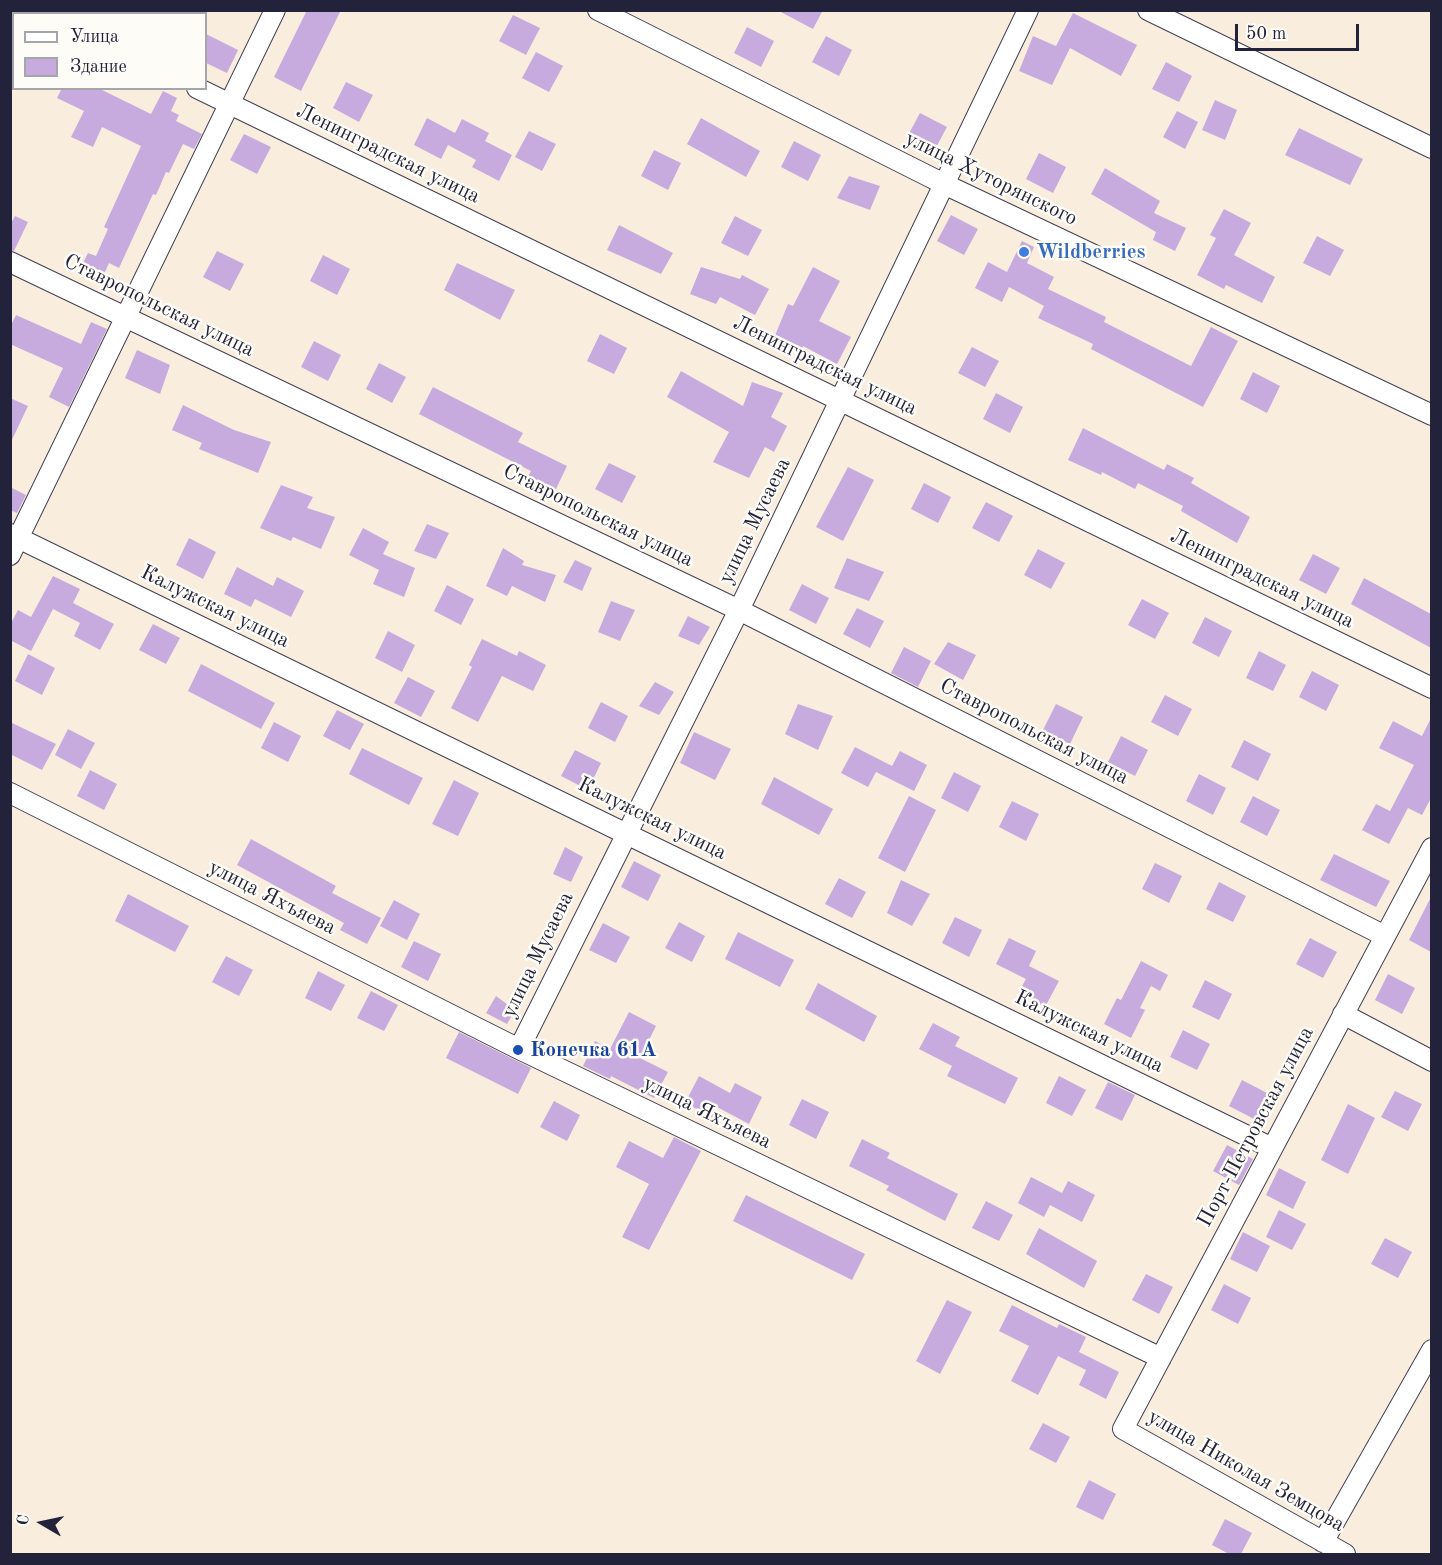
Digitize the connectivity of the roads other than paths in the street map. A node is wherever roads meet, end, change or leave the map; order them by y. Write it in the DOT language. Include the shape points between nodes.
graph roads {
  1 [pos="275,10"];
  2 [pos="598,10"];
  3 [pos="1028,10"];
  4 [pos="1149,10"];
  5 [pos="201,90"];
  6 [pos="228,104"];
  7 [pos="1431,148"];
  8 [pos="944,184"];
  9 [pos="10,262"];
  10 [pos="125,317"];
  11 [pos="840,400"];
  12 [pos="1431,415"];
  13 [pos="13,542"];
  14 [pos="739,610"];
  15 [pos="1431,688"];
  16 [pos="10,793"];
  17 [pos="625,833"];
  18 [pos="1431,848"];
  19 [pos="1385,936"];
  20 [pos="1343,1014"];
  21 [pos="519,1049"];
  22 [pos="1431,1061"];
  23 [pos="1272,1148"];
  24 [pos="1431,1350"];
  25 [pos="1161,1358"];
  26 [pos="1123,1429"];
  27 [pos="1323,1542"];
  28 [pos="1345,1554"];
  1 -- 6 [label="street"];
  2 -- 8 [label="street, улица Хуторянского"];
  3 -- 8 [label="street, улица Мусаева"];
  4 -- 7 [label="street"];
  5 -- 6 [label="street, Ленинградская улица"];
  6 -- 10 [label="street"];
  6 -- 11 [label="street, Ленинградская улица"];
  8 -- 11 [label="street, улица Мусаева"];
  8 -- 12 [label="street, улица Хуторянского"];
  9 -- 10 [label="street, Ставропольская улица"];
  10 -- 13 [label="street"];
  10 -- 14 [label="street, Ставропольская улица"];
  11 -- 14 [label="street, улица Мусаева"];
  11 -- 15 [label="street, Ленинградская улица"];
  13 -- 17 [label="street, Калужская улица"];
  14 -- 17 [label="street, улица Мусаева"];
  14 -- 19 [label="street, Ставропольская улица"];
  16 -- 21 [label="street, улица Яхъяева"];
  17 -- 21 [label="street, улица Мусаева"];
  17 -- 23 [label="street, Калужская улица"];
  18 -- 19 [label="street, Порт-Петровская улица"];
  19 -- 20 [label="street, Порт-Петровская улица"];
  20 -- 22 [label="street"];
  20 -- 23 [label="street, Порт-Петровская улица"];
  21 -- 25 [label="street, улица Яхъяева"];
  23 -- 25 [label="street, Порт-Петровская улица"];
  24 -- 27 [label="street"];
  25 -- 26 [label="street, Порт-Петровская улица"];
  26 -- 27 [label="street, улица Николая Земцова"];
  27 -- 28 [label="street, улица Николая Земцова"];
}
